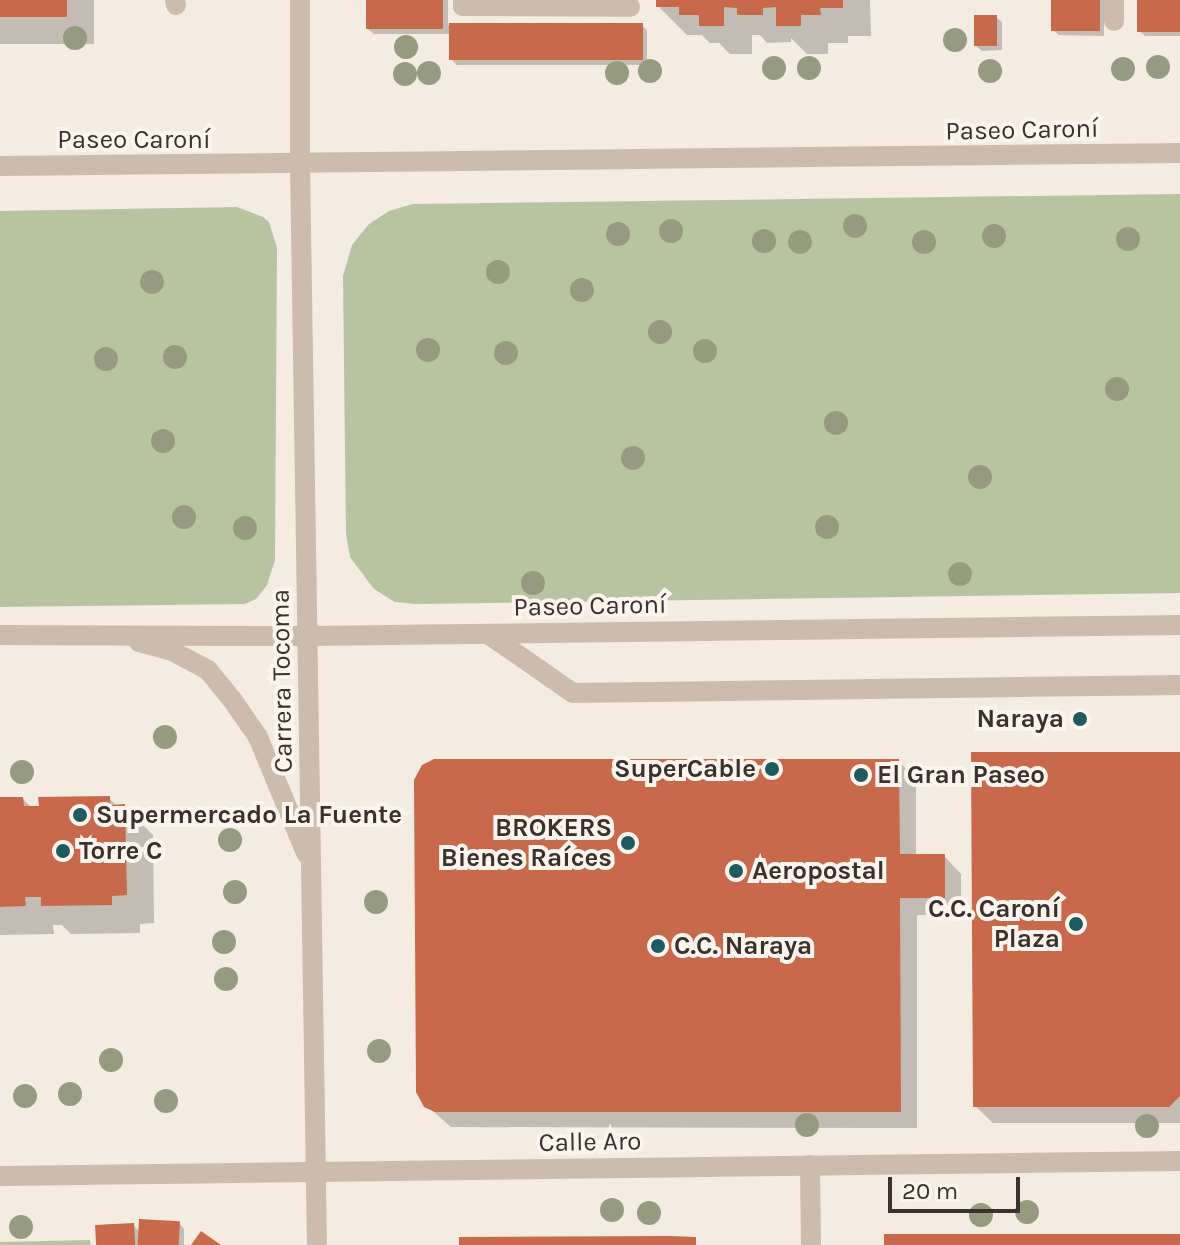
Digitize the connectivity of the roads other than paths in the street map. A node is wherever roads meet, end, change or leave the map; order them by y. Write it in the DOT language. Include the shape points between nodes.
graph roads {
  1 [pos="300,0"];
  2 [pos="463,0"];
  3 [pos="1114,0"];
  4 [pos="630,7"];
  5 [pos="1114,21"];
  6 [pos="1180,153"];
  7 [pos="300,165"];
  8 [pos="0,166"];
  9 [pos="1180,625"];
  10 [pos="108,633"];
  11 [pos="488,634"];
  12 [pos="0,635"];
  13 [pos="307,636"];
  14 [pos="1180,685"];
  15 [pos="311,865"];
  16 [pos="1180,1161"];
  17 [pos="810,1165"];
  18 [pos="316,1172"];
  19 [pos="0,1176"];
  20 [pos="317,1245"];
  21 [pos="811,1245"];
  1 -- 7 [label="street, Carrera Tocoma"];
  2 -- 4 [label="street" via="463,6"];
  3 -- 5 [label="street"];
  6 -- 7 [label="street, Paseo Caroní"];
  7 -- 8 [label="street, Paseo Caroní"];
  7 -- 13 [label="street, Carrera Tocoma"];
  9 -- 11 [label="street, Paseo Caroní"];
  10 -- 12 [label="street, Paseo Caroní"];
  10 -- 13 [label="street, Paseo Caroní"];
  10 -- 15 [label="street" via="172,651 208,670 258,737"];
  11 -- 13 [label="street, Paseo Caroní"];
  11 -- 14 [label="street" via="573,693"];
  13 -- 15 [label="street, Carrera Tocoma"];
  15 -- 18 [label="street, Carrera Tocoma"];
  16 -- 17 [label="street, Calle Aro"];
  17 -- 18 [label="street, Calle Aro"];
  17 -- 21 [label="street"];
  18 -- 19 [label="street, Calle Aro"];
  18 -- 20 [label="street, Carrera Tocoma"];
}
